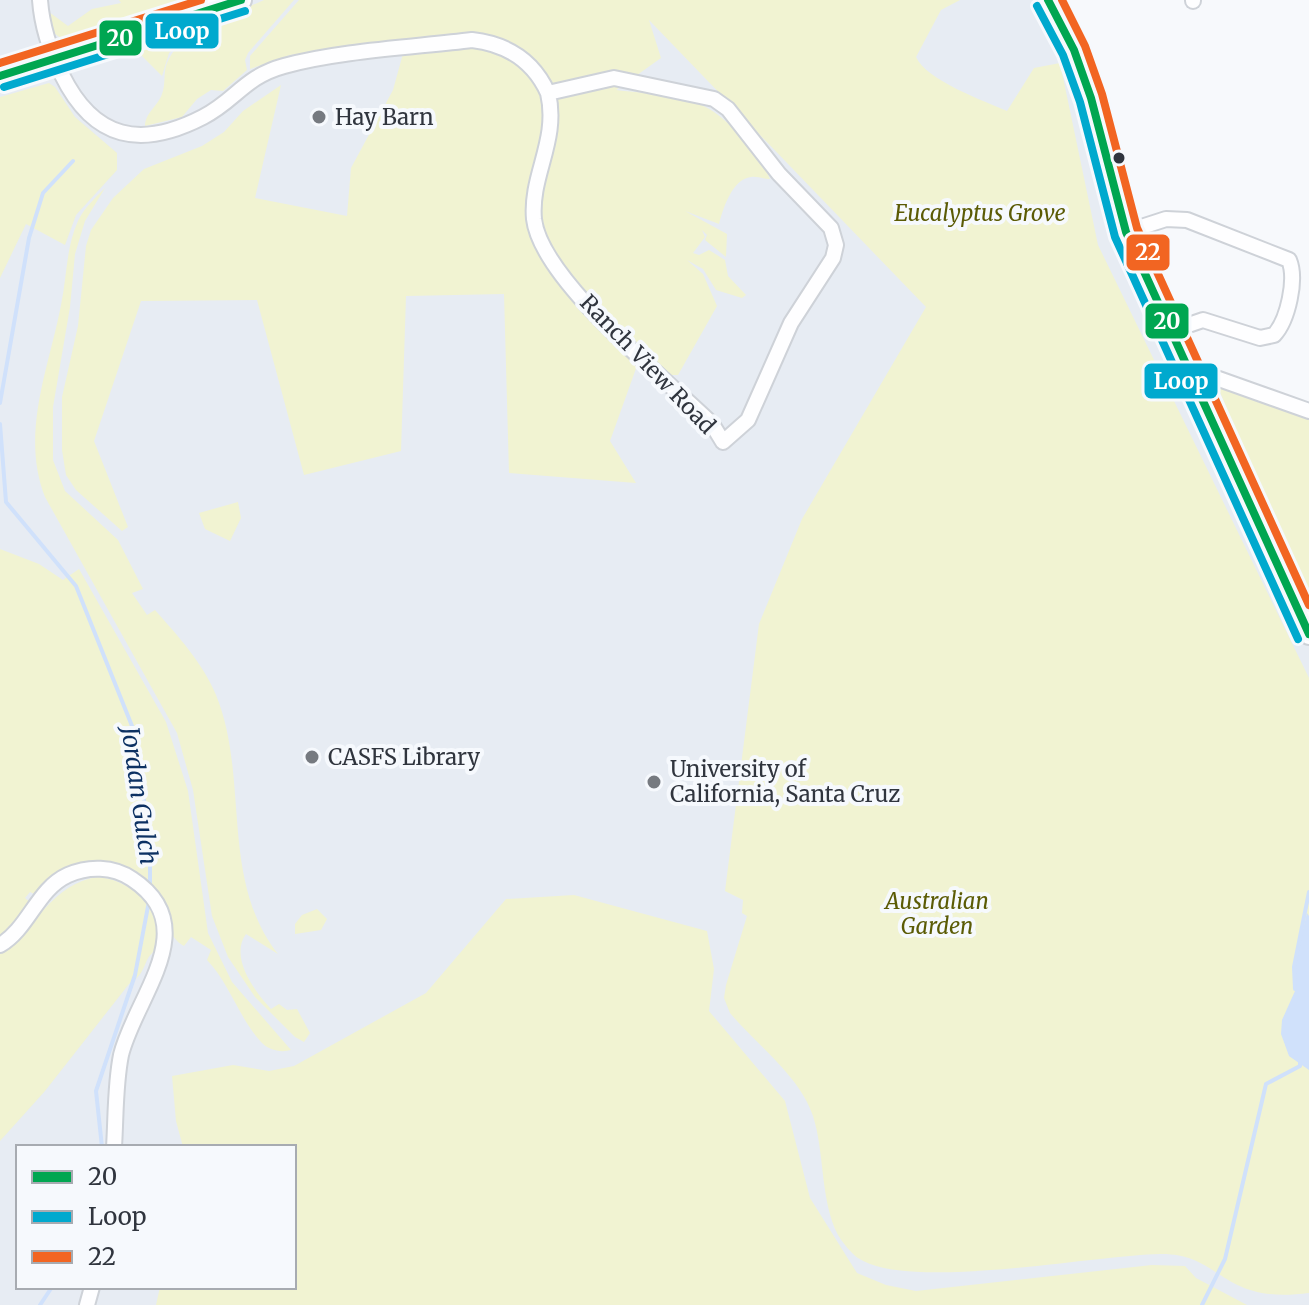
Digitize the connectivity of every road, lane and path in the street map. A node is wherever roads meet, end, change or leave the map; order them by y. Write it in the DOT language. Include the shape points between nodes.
graph roads {
  1 [pos="40,0"];
  2 [pos="241,0"];
  3 [pos="1048,0"];
  4 [pos="55,59"];
  5 [pos="0,76"];
  6 [pos="548,93"];
  7 [pos="1126,232"];
  8 [pos="1171,331"];
  9 [pos="1188,368"];
  10 [pos="1309,411"];
  11 [pos="1309,634"];
  12 [pos="0,945"];
  13 [pos="114,1145"];
  1 -- 4 [label="street"];
  2 -- 4 [label="main road"];
  3 -- 7 [label="main road" via="1091,98"];
  4 -- 5 [label="main road"];
  4 -- 6 [label="street" via="81,109 108,129 135,136 187,125 212,112 253,77 288,65 472,40 516,54 536,72"];
  6 -- 6 [label="street, Ranch View Road" via="614,78 714,99 831,228 833,258 798,310 748,420 723,442 712,424 561,275 541,246 533,206 552,125"];
  7 -- 8 [label="main road"];
  7 -- 8 [label="street" via="1166,219 1187,220 1289,260 1293,276 1274,335 1260,338 1203,320"];
  8 -- 9 [label="main road"];
  9 -- 10 [label="street"];
  9 -- 11 [label="main road"];
  12 -- 13 [label="street" via="49,887 79,871 116,871 146,888 156,902 165,946 122,1053"];
}
